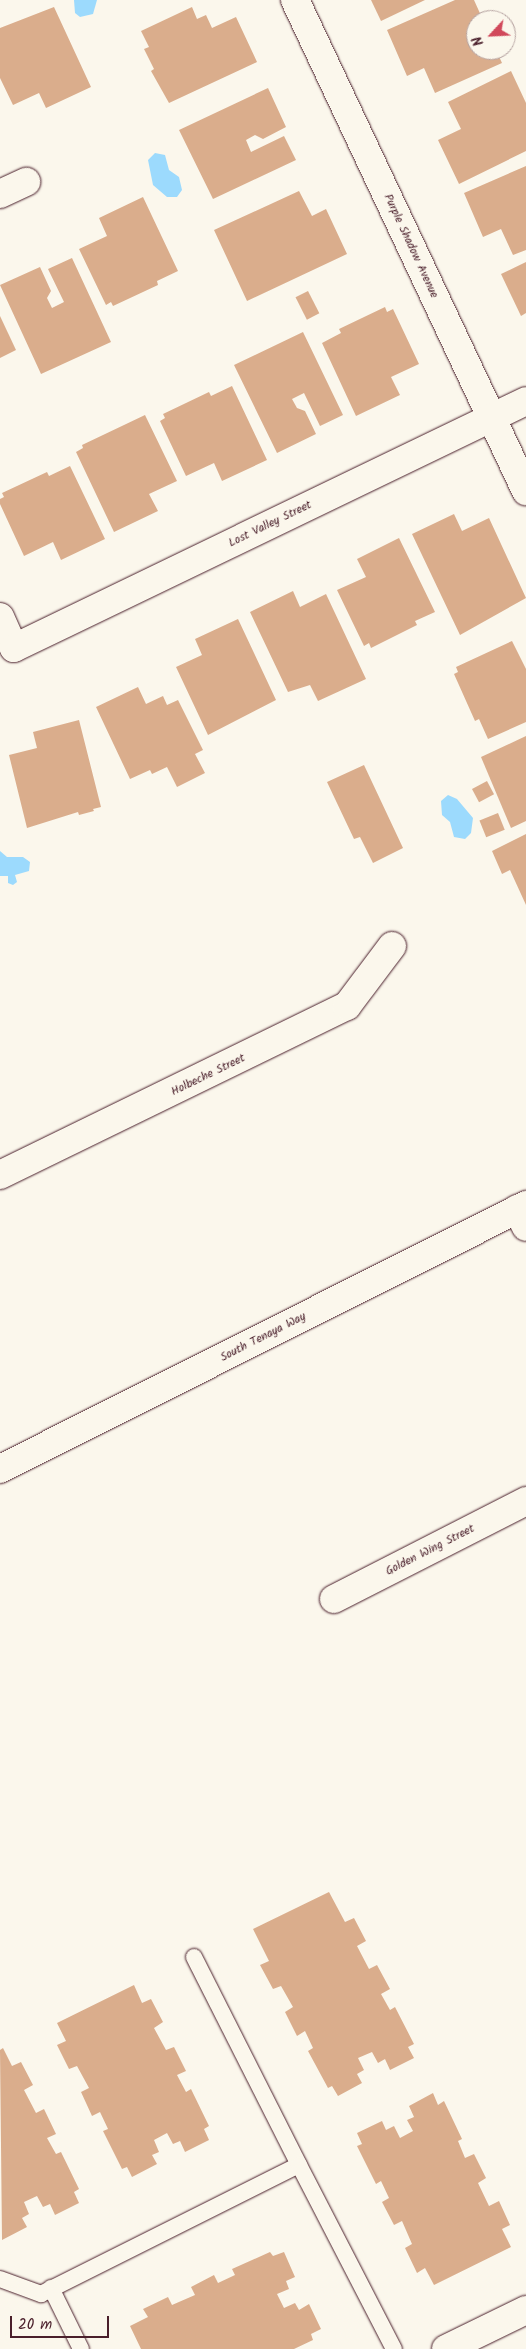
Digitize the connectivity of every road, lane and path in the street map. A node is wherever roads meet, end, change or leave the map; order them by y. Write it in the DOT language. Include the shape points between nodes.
graph roads {
  1 [pos="295,0"];
  2 [pos="26,182"];
  3 [pos="0,194"];
  4 [pos="526,401"];
  5 [pos="492,418"];
  6 [pos="526,491"];
  7 [pos="0,617"];
  8 [pos="392,946"];
  9 [pos="0,1175"];
  10 [pos="523,1214"];
  11 [pos="0,1469"];
  12 [pos="526,1501"];
  13 [pos="334,1599"];
  14 [pos="194,1957"];
  15 [pos="299,2165"];
  16 [pos="0,2279"];
  17 [pos="51,2288"];
  18 [pos="526,2310"];
  19 [pos="81,2349"];
  20 [pos="394,2349"];
  21 [pos="446,2349"];
  1 -- 5 [label="street, Purple Shadow Avenue"];
  2 -- 3 [label="street"];
  4 -- 5 [label="street, Lost Valley Street"];
  5 -- 6 [label="street, Purple Shadow Avenue"];
  5 -- 7 [label="street, Lost Valley Street" via="14,648"];
  8 -- 9 [label="street, Holbeche Street" via="348,1006"];
  10 -- 11 [label="street, South Tenaya Way"];
  12 -- 13 [label="street, Golden Wing Street"];
  14 -- 15 [label="lane"];
  15 -- 17 [label="lane"];
  15 -- 20 [label="lane"];
  16 -- 17 [label="lane" via="41,2294"];
  17 -- 19 [label="lane"];
  18 -- 21 [label="street"];
}
